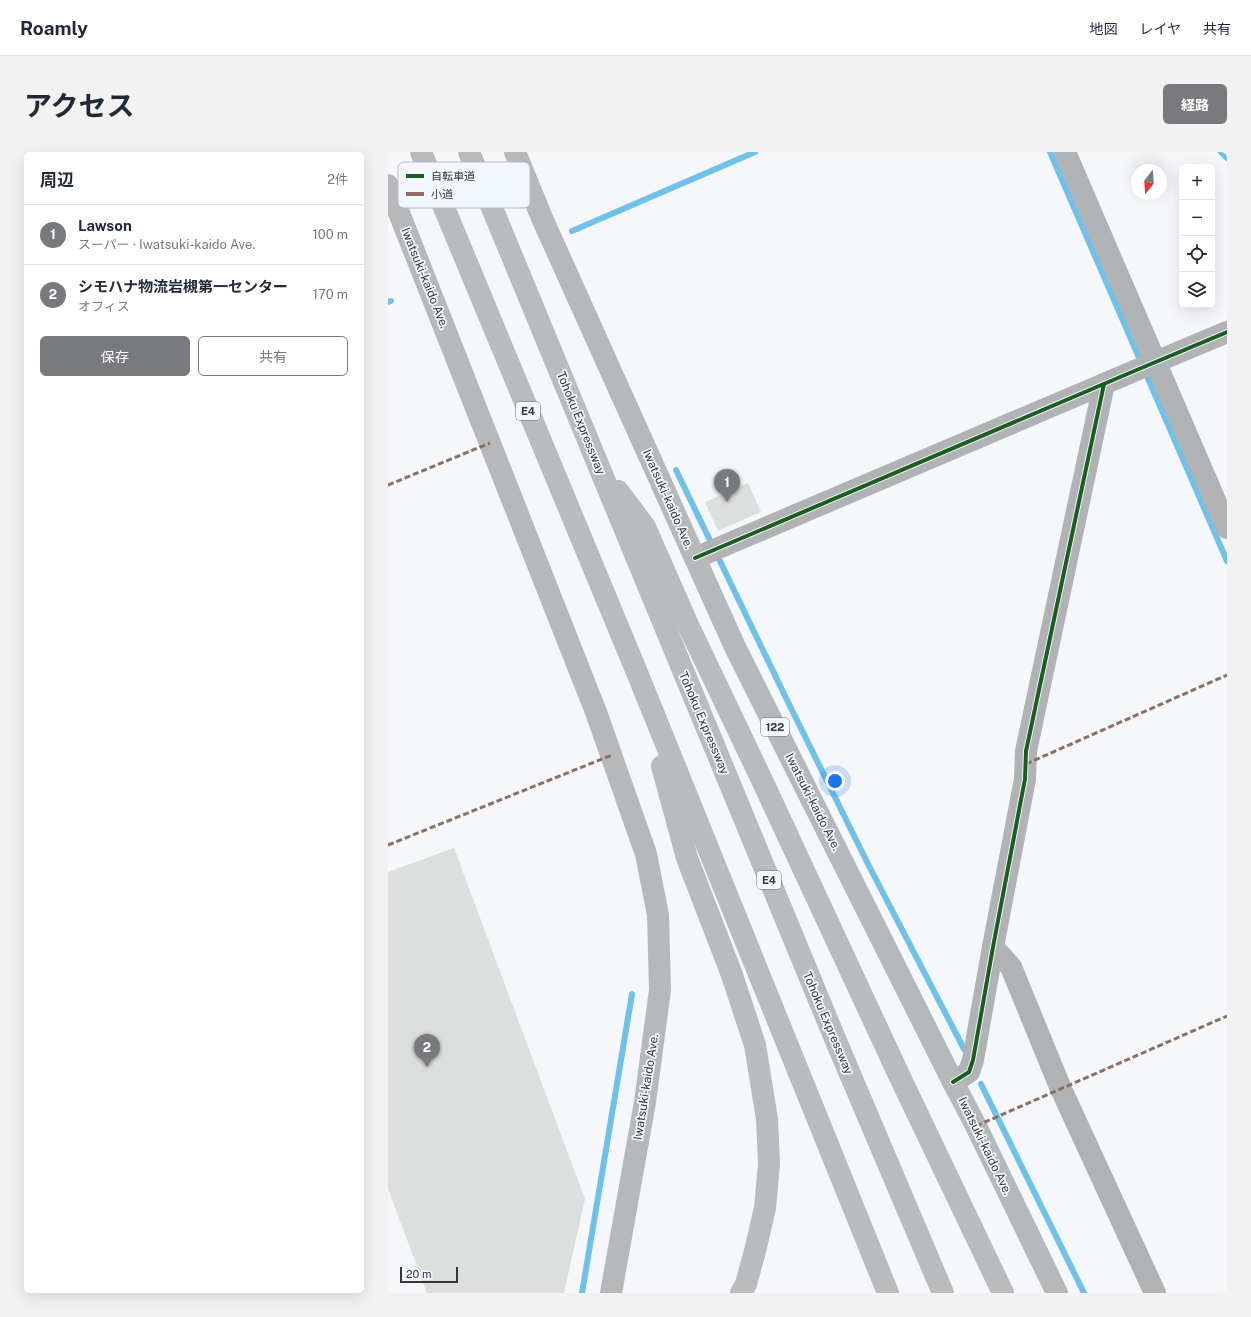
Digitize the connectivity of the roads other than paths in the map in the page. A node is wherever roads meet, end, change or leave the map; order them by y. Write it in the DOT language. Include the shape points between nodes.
graph roads {
  1 [pos="421,152"];
  2 [pos="469,152"];
  3 [pos="515,152"];
  4 [pos="1065,152"];
  5 [pos="425,162"];
  6 [pos="473,162"];
  7 [pos="519,162"];
  8 [pos="388,185"];
  9 [pos="530,189"];
  10 [pos="444,208"];
  11 [pos="492,208"];
  12 [pos="1227,332"];
  13 [pos="1147,365"];
  14 [pos="1104,384"];
  15 [pos="599,466"];
  16 [pos="1227,528"];
  17 [pos="709,552"];
  18 [pos="636,670"];
  19 [pos="992,947"];
  20 [pos="953,1082"];
  21 [pos="611,1293"];
  22 [pos="742,1293"];
  23 [pos="888,1293"];
  24 [pos="943,1293"];
  25 [pos="1003,1293"];
  26 [pos="1057,1293"];
  27 [pos="1155,1293"];
  1 -- 5 [label="highway, E4"];
  2 -- 6 [label="highway, Tohoku Expressway / E4"];
  3 -- 7 [label="highway, Iwatsuki-kaido Ave. / 122"];
  4 -- 13 [label="street"];
  8 -- 21 [label="highway, Iwatsuki-kaido Ave." via="596,712 646,854 658,915 660,990 645,1102"];
  9 -- 17 [label="highway, Iwatsuki-kaido Ave. / 122" via="542,218"];
  10 -- 18 [label="highway, E4"];
  11 -- 15 [label="highway, Tohoku Expressway / E4"];
  12 -- 13 [label="street"];
  13 -- 14 [label="street"];
  13 -- 16 [label="street"];
  14 -- 17 [label="street"];
  14 -- 19 [label="street" via="1026,751 1025,779"];
  15 -- 24 [label="highway, Tohoku Expressway / E4" via="833,1034"];
  15 -- 25 [label="highway" via="645,527 688,625 898,1075"];
  17 -- 20 [label="highway, Iwatsuki-kaido Ave. / 122" via="735,647"];
  18 -- 22 [label="highway" via="687,858 732,975 755,1045 767,1119 769,1164 765,1208"];
  18 -- 23 [label="highway, E4"];
  19 -- 20 [label="street" via="973,1060 969,1072"];
  19 -- 27 [label="street" via="1011,967 1061,1089"];
  20 -- 26 [label="highway, Iwatsuki-kaido Ave. / 122"];
}
